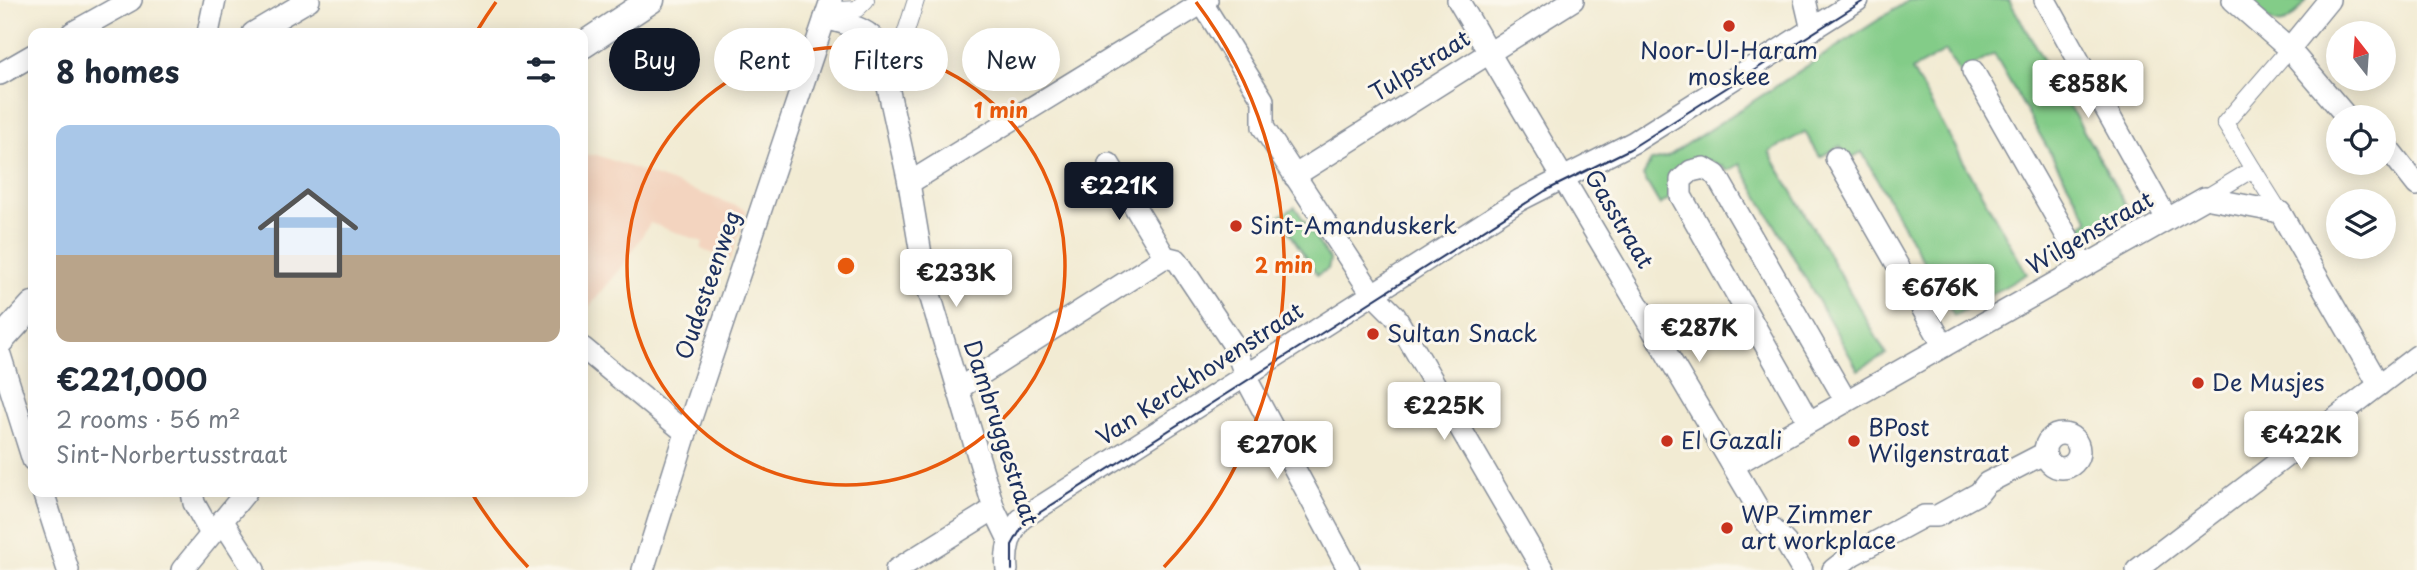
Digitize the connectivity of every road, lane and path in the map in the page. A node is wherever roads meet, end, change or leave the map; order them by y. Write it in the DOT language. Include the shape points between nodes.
graph roads {
  1 [pos="131,0"];
  2 [pos="215,0"];
  3 [pos="309,0"];
  4 [pos="651,0"];
  5 [pos="866,0"];
  6 [pos="916,0"];
  7 [pos="1458,0"];
  8 [pos="1573,0"];
  9 [pos="1805,0"];
  10 [pos="1858,0"];
  11 [pos="2045,0"];
  12 [pos="2233,0"];
  13 [pos="2329,0"];
  14 [pos="1205,1"];
  15 [pos="828,9"];
  16 [pos="81,28"];
  17 [pos="209,28"];
  18 [pos="261,28"];
  19 [pos="860,28"];
  20 [pos="907,28"];
  21 [pos="1812,30"];
  22 [pos="588,42"];
  23 [pos="2289,49"];
  24 [pos="1489,53"];
  25 [pos="28,58"];
  26 [pos="1973,71"];
  27 [pos="0,74"];
  28 [pos="890,91"];
  29 [pos="2337,105"];
  30 [pos="1836,158"];
  31 [pos="2396,158"];
  32 [pos="1109,164"];
  33 [pos="2253,169"];
  34 [pos="1294,176"];
  35 [pos="1563,177"];
  36 [pos="909,183"];
  37 [pos="2417,185"];
  38 [pos="2205,198"];
  39 [pos="2280,212"];
  40 [pos="2167,219"];
  41 [pos="1165,257"];
  42 [pos="2084,266"];
  43 [pos="1373,295"];
  44 [pos="28,310"];
  45 [pos="0,341"];
  46 [pos="1944,346"];
  47 [pos="588,352"];
  48 [pos="0,355"];
  49 [pos="2417,356"];
  50 [pos="1247,376"];
  51 [pos="2379,385"];
  52 [pos="958,389"];
  53 [pos="1846,401"];
  54 [pos="1809,422"];
  55 [pos="686,433"];
  56 [pos="28,444"];
  57 [pos="2045,453"];
  58 [pos="1734,465"];
  59 [pos="45,497"];
  60 [pos="193,497"];
  61 [pos="242,497"];
  62 [pos="994,509"];
  63 [pos="216,527"];
  64 [pos="1009,540"];
  65 [pos="2164,562"];
  66 [pos="68,570"];
  67 [pos="182,570"];
  68 [pos="254,570"];
  69 [pos="643,570"];
  70 [pos="896,570"];
  71 [pos="1007,570"];
  72 [pos="1349,570"];
  73 [pos="1543,570"];
  74 [pos="1802,570"];
  75 [pos="1833,570"];
  76 [pos="2137,570"];
  1 -- 16 [label="street"];
  2 -- 17 [label="street"];
  3 -- 18 [label="street"];
  4 -- 22 [label="street"];
  5 -- 15 [label="street" via="857,9"];
  6 -- 20 [label="street"];
  7 -- 24 [label="street, Gasstraat"];
  8 -- 24 [label="street, Tulpstraat"];
  9 -- 21 [label="street"];
  10 -- 21 [label="street, Van Kerckhovenstraat"];
  11 -- 40 [label="street"];
  12 -- 23 [label="street"];
  13 -- 23 [label="street"];
  14 -- 34 [label="street" via="1263,100 1263,127"];
  14 -- 36 [label="street"];
  15 -- 19 [label="street, Dambruggestraat"];
  15 -- 55 [label="street, Oudesteenweg"];
  21 -- 35 [label="street, Van Kerckhovenstraat" via="1634,142"];
  23 -- 29 [label="street"];
  23 -- 33 [label="street" via="2225,122"];
  24 -- 34 [label="street, Tulpstraat"];
  24 -- 35 [label="street, Gasstraat"];
  25 -- 27 [label="street"];
  26 -- 42 [label="street"];
  28 -- 36 [label="street, Dambruggestraat"];
  30 -- 46 [label="street"];
  31 -- 37 [label="street"];
  32 -- 41 [label="street"];
  33 -- 38 [label="street, Wilgenstraat"];
  33 -- 39 [label="street"];
  34 -- 43 [label="street"];
  35 -- 43 [label="street, Van Kerckhovenstraat"];
  35 -- 58 [label="street, Gasstraat"];
  36 -- 52 [label="street, Dambruggestraat" via="925,278"];
  38 -- 39 [label="street"];
  38 -- 40 [label="street, Wilgenstraat"];
  39 -- 51 [label="street"];
  40 -- 42 [label="street, Wilgenstraat"];
  41 -- 50 [label="street" via="1177,260 1235,347"];
  41 -- 52 [label="street"];
  42 -- 46 [label="street, Wilgenstraat"];
  43 -- 50 [label="street, Van Kerckhovenstraat"];
  43 -- 73 [label="street" via="1395,316"];
  44 -- 45 [label="street"];
  46 -- 53 [label="street, Wilgenstraat"];
  47 -- 55 [label="street"];
  48 -- 56 [label="street"];
  49 -- 51 [label="street"];
  50 -- 64 [label="street, Van Kerckhovenstraat" via="1021,519"];
  50 -- 72 [label="street"];
  51 -- 65 [label="street"];
  52 -- 62 [label="street, Dambruggestraat"];
  53 -- 54 [label="street, Wilgenstraat"];
  53 -- 54 [label="street" via="1716,176 1704,168 1690,171 1681,180 1681,196"];
  54 -- 58 [label="street, Wilgenstraat"];
  55 -- 69 [label="street, Oudesteenweg"];
  57 -- 75 [label="street" via="1987,482 1979,494 1937,516 1912,522"];
  58 -- 74 [label="street, Gasstraat" via="1766,522"];
  59 -- 66 [label="street"];
  60 -- 63 [label="street"];
  61 -- 63 [label="street"];
  62 -- 64 [label="street, Dambruggestraat"];
  62 -- 70 [label="street"];
  63 -- 67 [label="street"];
  63 -- 68 [label="street"];
  64 -- 71 [label="street, Dambruggestraat"];
  65 -- 76 [label="street"];
}
